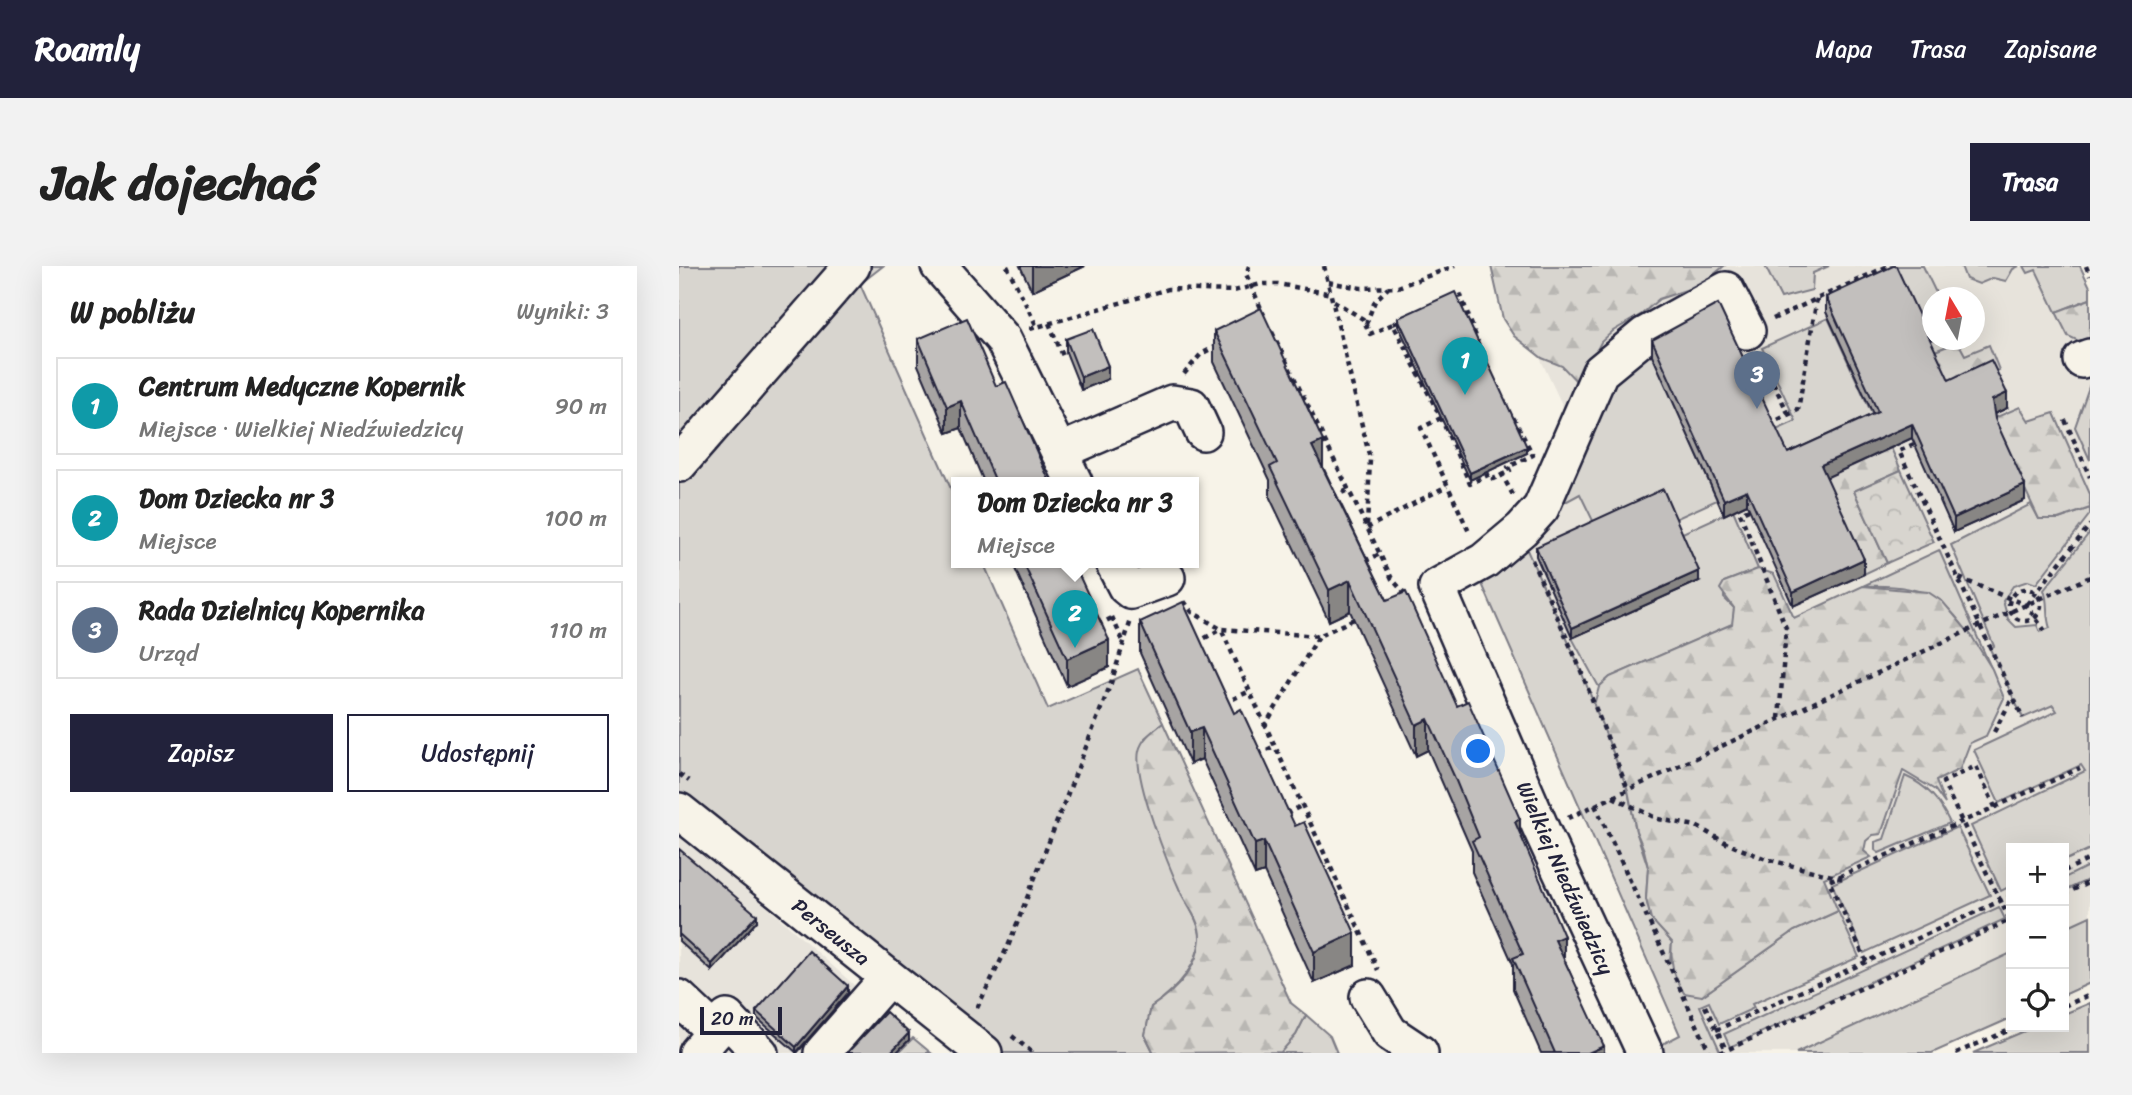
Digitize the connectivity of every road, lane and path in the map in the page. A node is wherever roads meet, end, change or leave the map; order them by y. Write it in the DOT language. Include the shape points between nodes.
graph roads {
  1 [pos="852,266"];
  2 [pos="939,266"];
  3 [pos="1007,266"];
  4 [pos="1249,266"];
  5 [pos="1324,266"];
  6 [pos="1455,266"];
  7 [pos="1888,266"];
  8 [pos="2086,266"];
  9 [pos="2090,276"];
  10 [pos="1328,282"];
  11 [pos="1251,286"];
  12 [pos="1389,288"];
  13 [pos="1332,294"];
  14 [pos="1817,298"];
  15 [pos="1449,299"];
  16 [pos="1334,302"];
  17 [pos="1787,313"];
  18 [pos="1405,320"];
  19 [pos="1049,323"];
  20 [pos="1256,324"];
  21 [pos="1393,324"];
  22 [pos="1366,326"];
  23 [pos="1752,340"];
  24 [pos="1225,343"];
  25 [pos="1479,345"];
  26 [pos="1067,356"];
  27 [pos="1285,360"];
  28 [pos="1279,363"];
  29 [pos="1770,378"];
  30 [pos="1751,386"];
  31 [pos="2010,388"];
  32 [pos="2000,393"];
  33 [pos="1507,407"];
  34 [pos="1155,410"];
  35 [pos="1789,415"];
  36 [pos="1441,418"];
  37 [pos="2065,420"];
  38 [pos="1316,423"];
  39 [pos="1769,425"];
  40 [pos="1309,426"];
  41 [pos="1203,432"];
  42 [pos="1914,444"];
  43 [pos="679,464"];
  44 [pos="1066,467"];
  45 [pos="1501,473"];
  46 [pos="2090,477"];
  47 [pos="1447,486"];
  48 [pos="1348,489"];
  49 [pos="1510,490"];
  50 [pos="1325,502"];
  51 [pos="1749,509"];
  52 [pos="2090,524"];
  53 [pos="1527,550"];
  54 [pos="1380,554"];
  55 [pos="1484,561"];
  56 [pos="1356,566"];
  57 [pos="1958,577"];
  58 [pos="2090,577"];
  59 [pos="1167,578"];
  60 [pos="1119,590"];
  61 [pos="1421,591"];
  62 [pos="2035,593"];
  63 [pos="2011,599"];
  64 [pos="2040,599"];
  65 [pos="1394,601"];
  66 [pos="2026,605"];
  67 [pos="2011,611"];
  68 [pos="1369,612"];
  69 [pos="2036,616"];
  70 [pos="1978,626"];
  71 [pos="1091,628"];
  72 [pos="1221,629"];
  73 [pos="2045,631"];
  74 [pos="1319,636"];
  75 [pos="1189,646"];
  76 [pos="1248,692"];
  77 [pos="2013,697"];
  78 [pos="1217,706"];
  79 [pos="2023,718"];
  80 [pos="1779,719"];
  81 [pos="1264,727"];
  82 [pos="1994,732"];
  83 [pos="1273,747"];
  84 [pos="1249,758"];
  85 [pos="2080,768"];
  86 [pos="1627,790"];
  87 [pos="1613,797"];
  88 [pos="1595,805"];
  89 [pos="1301,806"];
  90 [pos="1995,807"];
  91 [pos="679,811"];
  92 [pos="1277,818"];
  93 [pos="1962,822"];
  94 [pos="1542,831"];
  95 [pos="2090,859"];
  96 [pos="1328,863"];
  97 [pos="1320,866"];
  98 [pos="2069,869"];
  99 [pos="1844,878"];
  100 [pos="2090,882"];
  101 [pos="2069,892"];
  102 [pos="2006,898"];
  103 [pos="2000,901"];
  104 [pos="2006,912"];
  105 [pos="1354,920"];
  106 [pos="2006,921"];
  107 [pos="1346,923"];
  108 [pos="1867,963"];
  109 [pos="888,978"];
  110 [pos="2090,995"];
  111 [pos="1368,997"];
  112 [pos="679,999"];
  113 [pos="2069,1004"];
  114 [pos="1705,1006"];
  115 [pos="978,1008"];
  116 [pos="1716,1030"];
  117 [pos="2006,1032"];
  118 [pos="706,1042"];
  119 [pos="1723,1052"];
  120 [pos="760,1053"];
  121 [pos="822,1053"];
  122 [pos="984,1053"];
  123 [pos="1420,1053"];
  124 [pos="1645,1053"];
  125 [pos="1710,1053"];
  126 [pos="1956,1053"];
  1 -- 43 [label="street"];
  2 -- 44 [label="street" via="1003,339"];
  3 -- 19 [label="path" via="1037,327"];
  4 -- 11 [label="path" via="1246,274"];
  5 -- 10 [label="path"];
  6 -- 12 [label="path"];
  7 -- 14 [label="path"];
  8 -- 9 [label="path"];
  10 -- 12 [label="path"];
  10 -- 13 [label="path"];
  11 -- 13 [label="path" via="1278,284"];
  11 -- 19 [label="path" via="1234,292 1168,289"];
  11 -- 20 [label="path" via="1264,317"];
  12 -- 22 [label="path" via="1375,301"];
  13 -- 16 [label="path"];
  14 -- 17 [label="path"];
  14 -- 35 [label="path" via="1798,410"];
  15 -- 25 [label="path" via="1460,293"];
  16 -- 22 [label="path" via="1363,319"];
  16 -- 47 [label="path" via="1370,459 1367,528"];
  18 -- 21 [label="path"];
  19 -- 26 [label="path" via="1063,356"];
  21 -- 22 [label="path" via="1370,334"];
  21 -- 36 [label="path"];
  23 -- 29 [label="path"];
  23 -- 55 [label="street" via="1726,290 1623,352 1600,372 1541,508"];
  24 -- 34 [label="path" via="1201,354"];
  27 -- 28 [label="path"];
  29 -- 30 [label="path" via="1754,385 1757,396"];
  29 -- 35 [label="path"];
  31 -- 32 [label="path"];
  33 -- 45 [label="path" via="1533,455"];
  34 -- 41 [label="street" via="1172,403 1191,405"];
  34 -- 44 [label="street"];
  35 -- 39 [label="path"];
  36 -- 45 [label="path" via="1470,484"];
  36 -- 47 [label="path" via="1421,428"];
  37 -- 46 [label="path"];
  38 -- 40 [label="path"];
  42 -- 57 [label="path" via="1899,450"];
  45 -- 49 [label="path"];
  47 -- 55 [label="path"];
  48 -- 50 [label="path"];
  51 -- 80 [label="path" via="1740,513 1786,628"];
  52 -- 62 [label="path"];
  53 -- 86 [label="path"];
  54 -- 56 [label="path"];
  55 -- 61 [label="street"];
  57 -- 63 [label="path"];
  57 -- 70 [label="path"];
  58 -- 64 [label="path"];
  59 -- 60 [label="street"];
  59 -- 72 [label="path" via="1192,612"];
  60 -- 71 [label="path"];
  60 -- 115 [label="path" via="1131,622 1111,683 1009,944"];
  61 -- 65 [label="path"];
  61 -- 94 [label="street, Wielkiej Niedźwiedzicy"];
  62 -- 63 [label="path" via="2024,589"];
  62 -- 64 [label="path"];
  62 -- 66 [label="path"];
  63 -- 66 [label="path"];
  63 -- 67 [label="path"];
  64 -- 66 [label="path"];
  64 -- 69 [label="path"];
  66 -- 67 [label="path"];
  66 -- 69 [label="path"];
  67 -- 69 [label="path" via="2020,620"];
  67 -- 70 [label="path"];
  68 -- 74 [label="path"];
  69 -- 73 [label="path"];
  70 -- 77 [label="path"];
  70 -- 80 [label="path"];
  72 -- 74 [label="path"];
  72 -- 75 [label="path"];
  72 -- 76 [label="path"];
  74 -- 81 [label="path"];
  76 -- 78 [label="path"];
  76 -- 81 [label="path"];
  77 -- 79 [label="path"];
  77 -- 82 [label="path"];
  80 -- 86 [label="path"];
  81 -- 83 [label="path"];
  83 -- 84 [label="path"];
  83 -- 89 [label="path"];
  85 -- 90 [label="path"];
  86 -- 87 [label="path"];
  87 -- 88 [label="path"];
  87 -- 99 [label="path" via="1658,819 1696,826 1766,859"];
  88 -- 94 [label="path"];
  88 -- 125 [label="path"];
  89 -- 92 [label="path"];
  89 -- 96 [label="path"];
  90 -- 93 [label="path"];
  90 -- 93 [label="path" via="1976,766 1943,782"];
  91 -- 109 [label="street, Perseusza"];
  93 -- 103 [label="path"];
  93 -- 108 [label="path" via="1829,881"];
  94 -- 124 [label="street, Wielkiej Niedźwiedzicy"];
  95 -- 98 [label="path"];
  96 -- 97 [label="path"];
  96 -- 105 [label="path"];
  100 -- 101 [label="path"];
  102 -- 103 [label="path"];
  103 -- 104 [label="path"];
  103 -- 108 [label="path"];
  105 -- 107 [label="path"];
  105 -- 111 [label="path" via="1380,974"];
  106 -- 119 [label="path"];
  108 -- 116 [label="path"];
  109 -- 121 [label="street"];
  109 -- 122 [label="street, Perseusza"];
  110 -- 113 [label="path"];
  111 -- 123 [label="street" via="1390,1033"];
  112 -- 118 [label="street"];
  114 -- 116 [label="path"];
  116 -- 119 [label="path"];
  117 -- 126 [label="path"];
  118 -- 120 [label="street" via="727,1018"];
}
